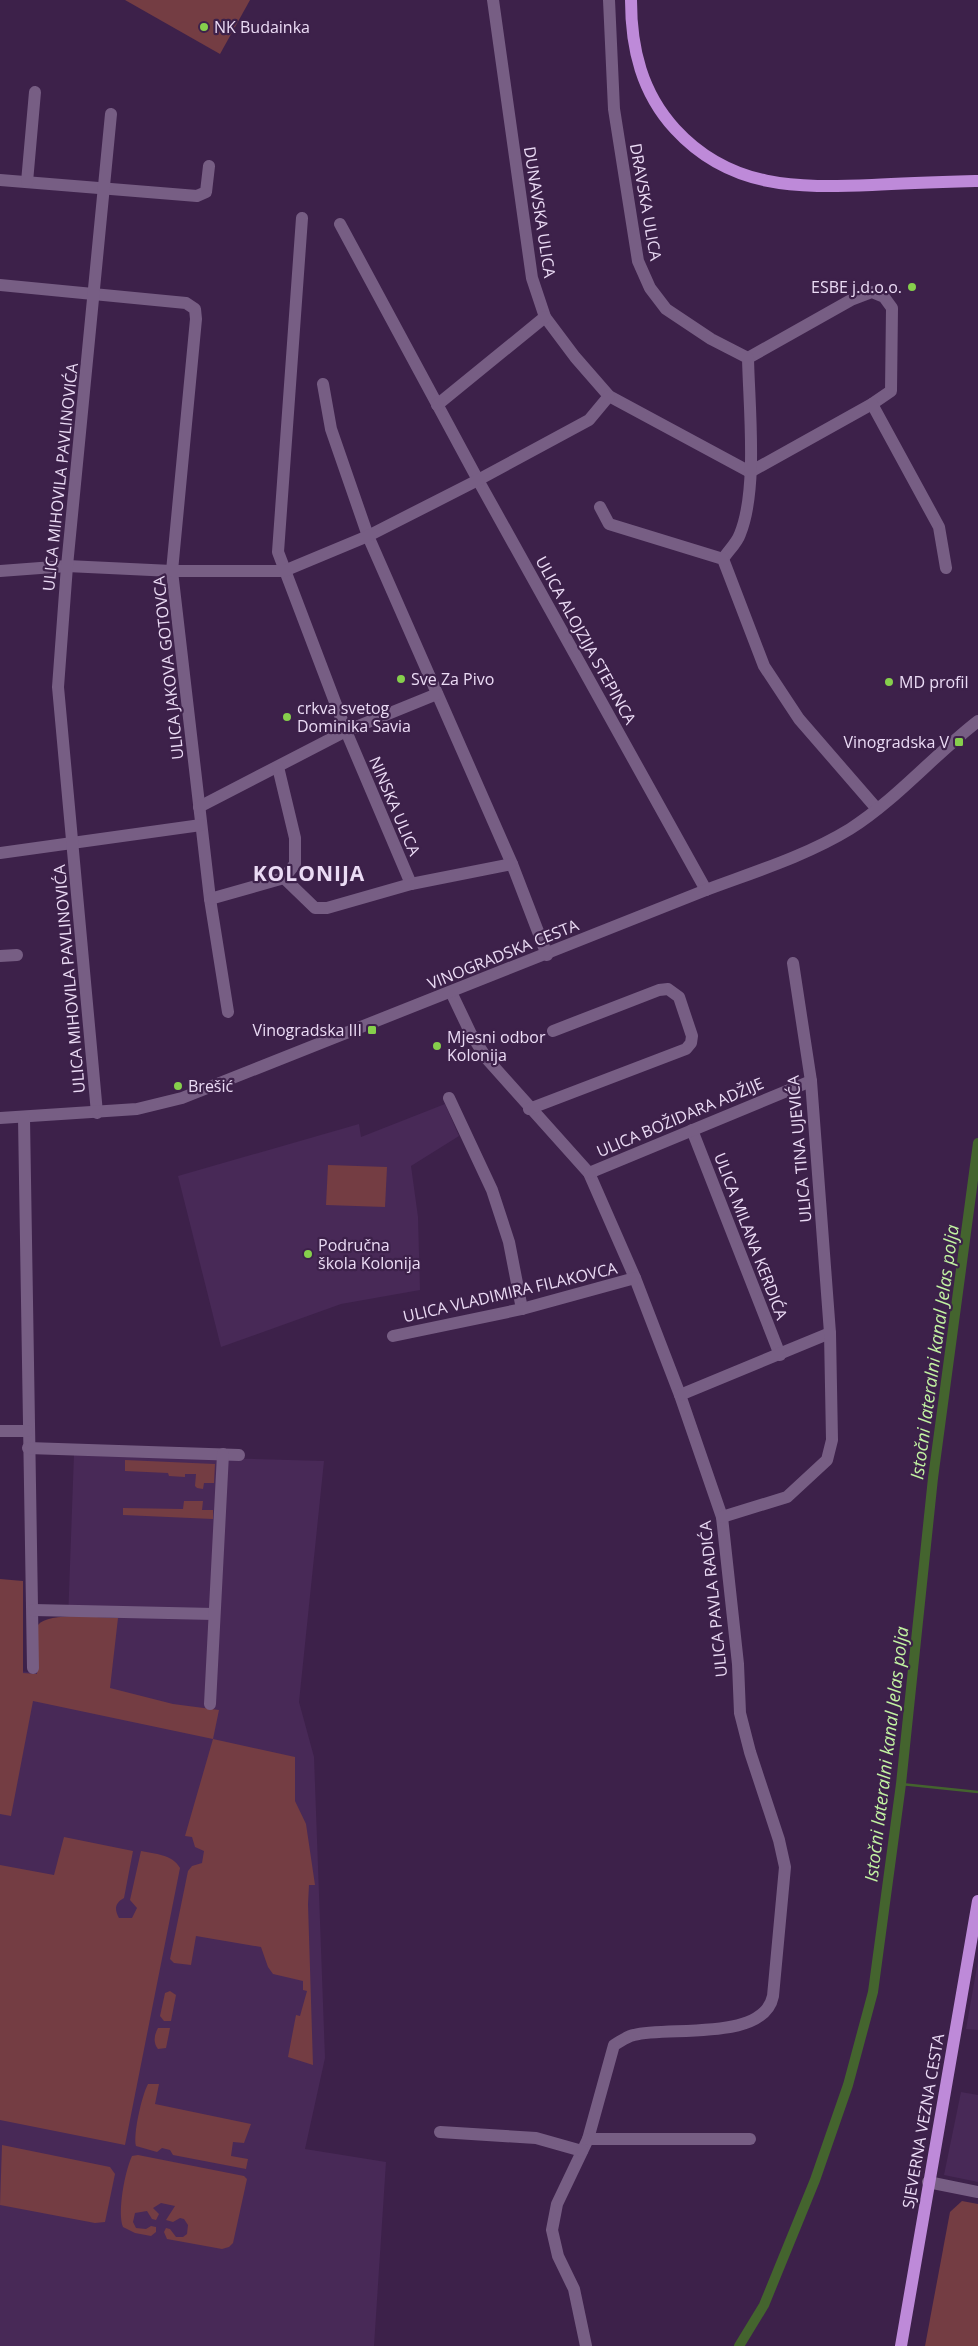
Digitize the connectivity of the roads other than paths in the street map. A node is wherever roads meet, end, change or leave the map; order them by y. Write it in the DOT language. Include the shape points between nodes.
graph roads {
  1 [pos="493,0"];
  2 [pos="609,0"];
  3 [pos="631,0"];
  4 [pos="35,92"];
  5 [pos="111,114"];
  6 [pos="209,166"];
  7 [pos="0,180"];
  8 [pos="978,181"];
  9 [pos="27,182"];
  10 [pos="104,189"];
  11 [pos="302,218"];
  12 [pos="340,224"];
  13 [pos="0,286"];
  14 [pos="94,296"];
  15 [pos="545,317"];
  16 [pos="748,358"];
  17 [pos="324,384"];
  18 [pos="609,396"];
  19 [pos="872,404"];
  20 [pos="437,405"];
  21 [pos="750,472"];
  22 [pos="478,480"];
  23 [pos="600,507"];
  24 [pos="368,536"];
  25 [pos="722,559"];
  26 [pos="67,566"];
  27 [pos="946,568"];
  28 [pos="0,571"];
  29 [pos="172,571"];
  30 [pos="284,572"];
  31 [pos="438,694"];
  32 [pos="978,722"];
  33 [pos="346,731"];
  34 [pos="278,767"];
  35 [pos="200,807"];
  36 [pos="877,809"];
  37 [pos="201,825"];
  38 [pos="74,843"];
  39 [pos="0,853"];
  40 [pos="512,864"];
  41 [pos="284,878"];
  42 [pos="411,884"];
  43 [pos="706,890"];
  44 [pos="210,898"];
  45 [pos="547,954"];
  46 [pos="17,955"];
  47 [pos="0,956"];
  48 [pos="793,963"];
  49 [pos="451,992"];
  50 [pos="228,1012"];
  51 [pos="553,1031"];
  52 [pos="811,1081"];
  53 [pos="449,1098"];
  54 [pos="529,1108"];
  55 [pos="97,1113"];
  56 [pos="0,1118"];
  57 [pos="24,1118"];
  58 [pos="692,1130"];
  59 [pos="589,1173"];
  60 [pos="635,1278"];
  61 [pos="522,1309"];
  62 [pos="830,1334"];
  63 [pos="393,1336"];
  64 [pos="780,1355"];
  65 [pos="680,1395"];
  66 [pos="0,1430"];
  67 [pos="27,1431"];
  68 [pos="28,1448"];
  69 [pos="223,1454"];
  70 [pos="240,1455"];
  71 [pos="722,1517"];
  72 [pos="33,1610"];
  73 [pos="214,1614"];
  74 [pos="33,1668"];
  75 [pos="210,1704"];
  76 [pos="978,1901"];
  77 [pos="440,2132"];
  78 [pos="588,2139"];
  79 [pos="750,2139"];
  80 [pos="582,2151"];
  81 [pos="928,2182"];
  82 [pos="978,2192"];
  83 [pos="586,2346"];
  84 [pos="901,2346"];
  1 -- 15 [label="street, DUNAVSKA ULICA" via="532,278"];
  2 -- 16 [label="street, DRAVSKA ULICA" via="614,109 638,261 650,288 666,309 711,339"];
  3 -- 8 [label="main road" via="636,60 651,98 690,146 710,160 749,178 795,186"];
  4 -- 9 [label="street"];
  5 -- 10 [label="street, ULICA MIHOVILA PAVLINOVIĆA"];
  6 -- 10 [label="street" via="206,192 197,196"];
  7 -- 9 [label="street"];
  9 -- 10 [label="street"];
  10 -- 14 [label="street, ULICA MIHOVILA PAVLINOVIĆA"];
  11 -- 30 [label="street, NINSKA ULICA" via="278,552"];
  12 -- 20 [label="street, ULICA ALOJZIJA STEPINCA"];
  13 -- 14 [label="street"];
  14 -- 26 [label="street, ULICA MIHOVILA PAVLINOVIĆA"];
  14 -- 29 [label="street, ULICA JAKOVA GOTOVCA" via="186,303 195,309"];
  15 -- 18 [label="street, DUNAVSKA ULICA"];
  15 -- 20 [label="street"];
  16 -- 19 [label="street" via="851,300 872,292 884,297 892,308 893,375 892,391"];
  16 -- 21 [label="street"];
  17 -- 24 [label="street" via="331,429"];
  18 -- 21 [label="street, DUNAVSKA ULICA"];
  18 -- 22 [label="street" via="589,420"];
  19 -- 21 [label="street"];
  19 -- 27 [label="street" via="939,527"];
  20 -- 22 [label="street, ULICA ALOJZIJA STEPINCA"];
  21 -- 25 [label="street" via="747,510 740,536"];
  22 -- 24 [label="street"];
  22 -- 43 [label="street, ULICA ALOJZIJA STEPINCA"];
  23 -- 25 [label="street" via="609,524"];
  24 -- 30 [label="street"];
  24 -- 31 [label="street"];
  25 -- 36 [label="street" via="764,666 799,719"];
  26 -- 28 [label="street"];
  26 -- 29 [label="street"];
  26 -- 38 [label="street, ULICA MIHOVILA PAVLINOVIĆA" via="58,686"];
  29 -- 30 [label="street"];
  29 -- 35 [label="street, ULICA JAKOVA GOTOVCA"];
  30 -- 33 [label="street, NINSKA ULICA"];
  31 -- 33 [label="street"];
  31 -- 40 [label="street"];
  32 -- 36 [label="street, VINOGRADSKA CESTA"];
  33 -- 34 [label="street"];
  33 -- 42 [label="street, NINSKA ULICA"];
  34 -- 35 [label="street"];
  34 -- 41 [label="street" via="295,838 295,864"];
  35 -- 37 [label="street, ULICA JAKOVA GOTOVCA"];
  36 -- 43 [label="street, VINOGRADSKA CESTA" via="849,829 816,846 778,864"];
  37 -- 38 [label="street, ULICA MIHOVILA PAVLINOVIĆA"];
  37 -- 44 [label="street, ULICA JAKOVA GOTOVCA"];
  38 -- 39 [label="street, ULICA MIHOVILA PAVLINOVIĆA"];
  38 -- 55 [label="street, ULICA MIHOVILA PAVLINOVIĆA"];
  40 -- 42 [label="street"];
  40 -- 45 [label="street"];
  41 -- 42 [label="street" via="315,908 328,908"];
  41 -- 44 [label="street"];
  43 -- 45 [label="street, VINOGRADSKA CESTA"];
  44 -- 50 [label="street, ULICA JAKOVA GOTOVCA"];
  45 -- 49 [label="street, VINOGRADSKA CESTA"];
  46 -- 47 [label="street"];
  48 -- 52 [label="street, ULICA TINA UJEVIĆA"];
  49 -- 54 [label="street, ULICA PAVLA RADIĆA" via="487,1059"];
  49 -- 55 [label="street, VINOGRADSKA CESTA" via="182,1098 137,1110"];
  51 -- 54 [label="street" via="668,989 679,997 692,1036 686,1049"];
  52 -- 58 [label="street, ULICA BOŽIDARA ADŽIJE"];
  52 -- 62 [label="street, ULICA TINA UJEVIĆA"];
  53 -- 61 [label="street" via="492,1190 509,1242"];
  54 -- 59 [label="street, ULICA PAVLA RADIĆA"];
  55 -- 57 [label="street, VINOGRADSKA CESTA"];
  56 -- 57 [label="street, VINOGRADSKA CESTA"];
  57 -- 67 [label="street"];
  58 -- 59 [label="street, ULICA BOŽIDARA ADŽIJE"];
  58 -- 64 [label="street, ULICA MILANA KERDIĆA"];
  59 -- 60 [label="street, ULICA PAVLA RADIĆA"];
  60 -- 61 [label="street, ULICA VLADIMIRA FILAKOVCA"];
  60 -- 65 [label="street, ULICA PAVLA RADIĆA"];
  61 -- 63 [label="street, ULICA VLADIMIRA FILAKOVCA"];
  62 -- 64 [label="street"];
  62 -- 71 [label="street, ULICA TINA UJEVIĆA" via="832,1440 827,1460 787,1497"];
  64 -- 65 [label="street"];
  65 -- 71 [label="street, ULICA PAVLA RADIĆA"];
  66 -- 67 [label="street"];
  67 -- 68 [label="street"];
  68 -- 69 [label="street"];
  68 -- 72 [label="street"];
  69 -- 70 [label="street"];
  69 -- 73 [label="street"];
  71 -- 78 [label="street, ULICA PAVLA RADIĆA" via="740,1713 785,1867 771,2006 747,2024 634,2034 614,2045"];
  72 -- 73 [label="street"];
  72 -- 74 [label="street"];
  73 -- 75 [label="street"];
  76 -- 81 [label="main road, SJEVERNA VEZNA CESTA"];
  77 -- 80 [label="street" via="536,2138"];
  78 -- 79 [label="street"];
  78 -- 80 [label="street"];
  80 -- 83 [label="street" via="557,2204 552,2230 558,2256 574,2290"];
  81 -- 82 [label="street"];
  81 -- 84 [label="main road, SJEVERNA VEZNA CESTA"];
}
